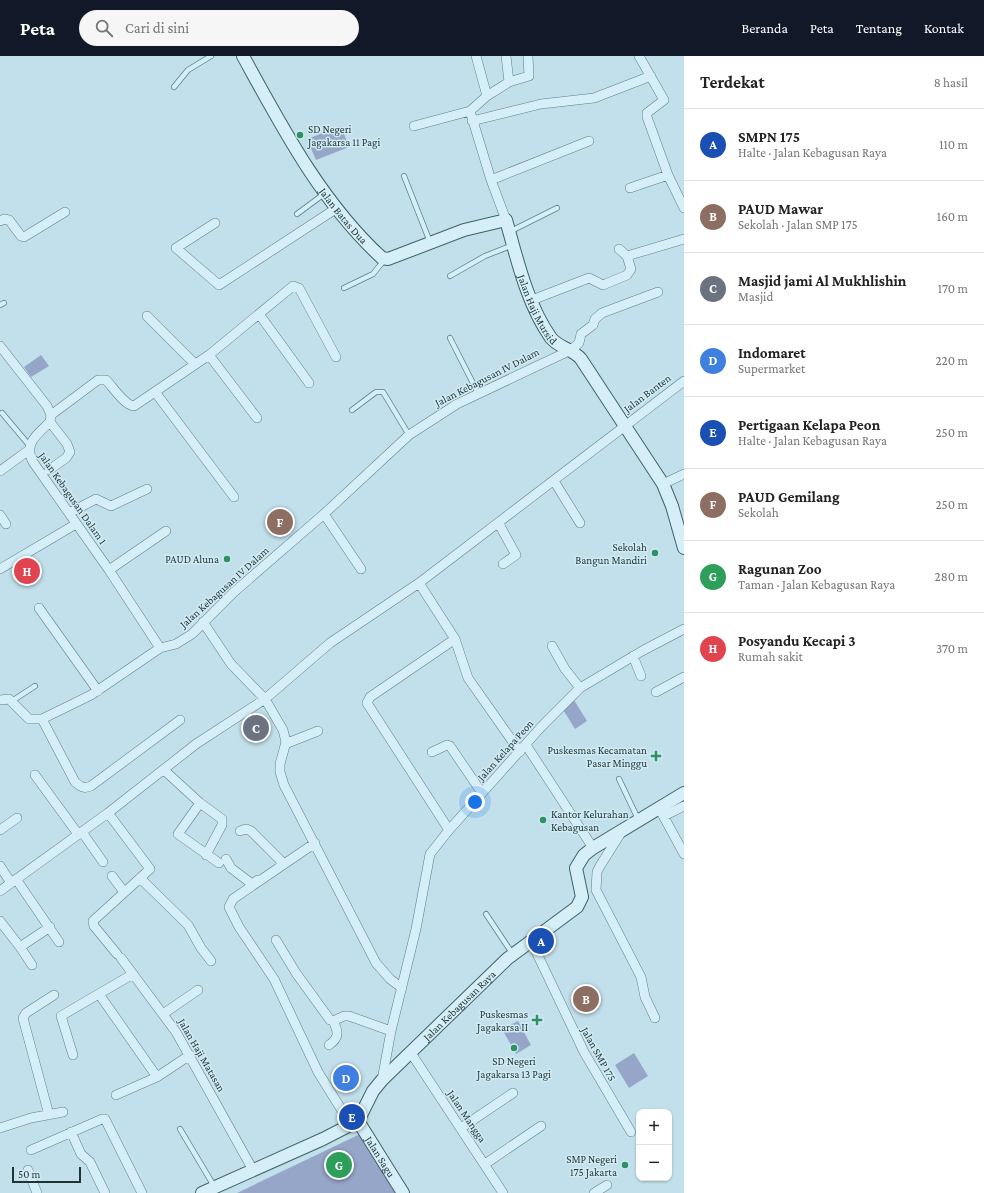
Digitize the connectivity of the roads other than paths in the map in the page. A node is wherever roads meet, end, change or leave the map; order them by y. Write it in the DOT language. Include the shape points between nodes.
graph roads {
  1 [pos="211,56"];
  2 [pos="244,56"];
  3 [pos="476,56"];
  4 [pos="506,56"];
  5 [pos="528,56"];
  6 [pos="639,56"];
  7 [pos="651,76"];
  8 [pos="509,82"];
  9 [pos="174,87"];
  10 [pos="487,96"];
  11 [pos="470,111"];
  12 [pos="472,121"];
  13 [pos="414,126"];
  14 [pos="589,141"];
  15 [pos="668,175"];
  16 [pos="404,176"];
  17 [pos="491,180"];
  18 [pos="630,188"];
  19 [pos="326,193"];
  20 [pos="337,208"];
  21 [pos="557,208"];
  22 [pos="684,208"];
  23 [pos="65,212"];
  24 [pos="298,214"];
  25 [pos="506,220"];
  26 [pos="0,221"];
  27 [pos="215,223"];
  28 [pos="509,232"];
  29 [pos="684,239"];
  30 [pos="431,243"];
  31 [pos="514,245"];
  32 [pos="618,249"];
  33 [pos="627,256"];
  34 [pos="385,260"];
  35 [pos="450,276"];
  36 [pos="344,288"];
  37 [pos="658,292"];
  38 [pos="532,300"];
  39 [pos="259,314"];
  40 [pos="147,316"];
  41 [pos="450,338"];
  42 [pos="0,346"];
  43 [pos="571,350"];
  44 [pos="209,355"];
  45 [pos="336,357"];
  46 [pos="195,364"];
  47 [pos="684,381"];
  48 [pos="309,382"];
  49 [pos="155,392"];
  50 [pos="478,393"];
  51 [pos="352,410"];
  52 [pos="2,413"];
  53 [pos="50,418"];
  54 [pos="257,418"];
  55 [pos="625,425"];
  56 [pos="409,435"];
  57 [pos="29,448"];
  58 [pos="49,470"];
  59 [pos="0,471"];
  60 [pos="684,474"];
  61 [pos="554,480"];
  62 [pos="663,484"];
  63 [pos="147,489"];
  64 [pos="234,497"];
  65 [pos="69,513"];
  66 [pos="324,514"];
  67 [pos="0,515"];
  68 [pos="580,522"];
  69 [pos="6,524"];
  70 [pos="76,524"];
  71 [pos="498,524"];
  72 [pos="681,525"];
  73 [pos="166,531"];
  74 [pos="684,548"];
  75 [pos="503,564"];
  76 [pos="0,569"];
  77 [pos="361,569"];
  78 [pos="109,570"];
  79 [pos="419,583"];
  80 [pos="39,608"];
  81 [pos="203,622"];
  82 [pos="684,629"];
  83 [pos="455,639"];
  84 [pos="552,646"];
  85 [pos="160,648"];
  86 [pos="633,656"];
  87 [pos="641,676"];
  88 [pos="684,677"];
  89 [pos="35,686"];
  90 [pos="580,688"];
  91 [pos="98,691"];
  92 [pos="656,692"];
  93 [pos="264,699"];
  94 [pos="0,700"];
  95 [pos="12,701"];
  96 [pos="42,719"];
  97 [pos="180,720"];
  98 [pos="318,731"];
  99 [pos="285,744"];
  100 [pos="523,748"];
  101 [pos="432,752"];
  102 [pos="164,770"];
  103 [pos="35,775"];
  104 [pos="619,779"];
  105 [pos="482,793"];
  106 [pos="684,794"];
  107 [pos="200,803"];
  108 [pos="684,806"];
  109 [pos="662,812"];
  110 [pos="108,813"];
  111 [pos="17,818"];
  112 [pos="638,821"];
  113 [pos="0,830"];
  114 [pos="449,830"];
  115 [pos="240,831"];
  116 [pos="622,831"];
  117 [pos="80,833"];
  118 [pos="314,842"];
  119 [pos="593,848"];
  120 [pos="684,854"];
  121 [pos="206,855"];
  122 [pos="103,862"];
  123 [pos="282,862"];
  124 [pos="0,866"];
  125 [pos="112,876"];
  126 [pos="140,878"];
  127 [pos="13,881"];
  128 [pos="0,891"];
  129 [pos="124,892"];
  130 [pos="486,914"];
  131 [pos="0,920"];
  132 [pos="50,927"];
  133 [pos="276,940"];
  134 [pos="531,941"];
  135 [pos="59,942"];
  136 [pos="20,948"];
  137 [pos="513,955"];
  138 [pos="211,961"];
  139 [pos="32,965"];
  140 [pos="133,974"];
  141 [pos="402,988"];
  142 [pos="198,990"];
  143 [pos="99,994"];
  144 [pos="54,995"];
  145 [pos="163,1014"];
  146 [pos="655,1018"];
  147 [pos="333,1021"];
  148 [pos="391,1032"];
  149 [pos="329,1045"];
  150 [pos="411,1053"];
  151 [pos="190,1055"];
  152 [pos="73,1056"];
  153 [pos="157,1077"];
  154 [pos="382,1080"];
  155 [pos="513,1093"];
  156 [pos="116,1095"];
  157 [pos="64,1112"];
  158 [pos="49,1115"];
  159 [pos="355,1123"];
  160 [pos="541,1126"];
  161 [pos="0,1128"];
  162 [pos="461,1128"];
  163 [pos="180,1129"];
  164 [pos="71,1132"];
  165 [pos="631,1132"];
  166 [pos="31,1150"];
  167 [pos="484,1164"];
  168 [pos="28,1170"];
  169 [pos="253,1170"];
  170 [pos="607,1185"];
  171 [pos="215,1187"];
  172 [pos="37,1193"];
  173 [pos="105,1193"];
  174 [pos="142,1193"];
  175 [pos="202,1193"];
  176 [pos="403,1193"];
  177 [pos="503,1193"];
  178 [pos="594,1193"];
  1 -- 9 [label="lane" via="188,70"];
  2 -- 19 [label="street, Jalan Batas Dua" via="304,162"];
  3 -- 10 [label="street"];
  4 -- 8 [label="street"];
  5 -- 8 [label="street" via="529,76"];
  6 -- 7 [label="street"];
  7 -- 12 [label="street" via="594,98 541,104"];
  7 -- 15 [label="street" via="664,100 649,111 647,117"];
  8 -- 10 [label="street"];
  10 -- 11 [label="street"];
  11 -- 12 [label="street, Jalan Haji Mursid"];
  11 -- 13 [label="street"];
  12 -- 17 [label="street, Jalan Haji Mursid"];
  14 -- 17 [label="street"];
  15 -- 18 [label="street"];
  15 -- 22 [label="street"];
  16 -- 30 [label="lane"];
  17 -- 25 [label="street, Jalan Haji Mursid"];
  19 -- 20 [label="street, Jalan Batas Dua"];
  19 -- 24 [label="lane"];
  20 -- 27 [label="street" via="219,285 176,248"];
  20 -- 34 [label="street, Jalan Batas Dua"];
  21 -- 28 [label="lane"];
  23 -- 26 [label="street" via="24,237 9,220"];
  25 -- 28 [label="street, Jalan Haji Mursid"];
  25 -- 30 [label="street" via="464,230"];
  28 -- 31 [label="street, Jalan Haji Mursid"];
  29 -- 33 [label="street"];
  30 -- 34 [label="street"];
  31 -- 35 [label="lane" via="485,256"];
  31 -- 38 [label="street, Jalan Haji Mursid"];
  32 -- 33 [label="street"];
  33 -- 38 [label="street" via="631,269 627,275 603,285 589,278"];
  34 -- 36 [label="lane" via="373,274"];
  37 -- 43 [label="street" via="597,316 593,325 583,332 579,343"];
  38 -- 43 [label="street, Jalan Haji Mursid" via="551,337 559,345"];
  39 -- 44 [label="street"];
  39 -- 45 [label="street" via="296,286"];
  39 -- 48 [label="street"];
  40 -- 46 [label="street"];
  41 -- 50 [label="lane"];
  42 -- 53 [label="street" via="47,406"];
  43 -- 50 [label="street, Jalan Kebagusan IV Dalam"];
  43 -- 55 [label="street, Jalan Haji Mursid" via="581,359"];
  44 -- 46 [label="street"];
  44 -- 54 [label="street"];
  46 -- 49 [label="street"];
  47 -- 55 [label="street, Jalan Banten"];
  49 -- 53 [label="street, Jalan Kebagusan Dalam 1" via="130,406 106,380 98,380"];
  49 -- 64 [label="street"];
  50 -- 56 [label="street, Jalan Kebagusan IV Dalam"];
  51 -- 56 [label="lane" via="376,392 383,392"];
  52 -- 57 [label="lane"];
  53 -- 57 [label="street, Jalan Kebagusan Dalam 1"];
  53 -- 58 [label="street" via="70,452"];
  55 -- 61 [label="street, Jalan Banten"];
  55 -- 62 [label="street, Jalan Haji Mursid"];
  56 -- 66 [label="street, Jalan Kebagusan IV Dalam"];
  57 -- 59 [label="street"];
  57 -- 65 [label="street, Jalan Kebagusan Dalam 1" via="33,462"];
  60 -- 62 [label="street"];
  61 -- 68 [label="street"];
  61 -- 71 [label="street, Jalan Banten"];
  62 -- 72 [label="street, Jalan Haji Mursid"];
  63 -- 65 [label="street" via="111,506 96,499"];
  65 -- 70 [label="street, Jalan Kebagusan Dalam 1"];
  66 -- 77 [label="street"];
  66 -- 81 [label="street, Jalan Kebagusan IV Dalam"];
  67 -- 69 [label="street"];
  70 -- 76 [label="street"];
  70 -- 78 [label="street, Jalan Kebagusan Dalam 1"];
  71 -- 75 [label="street" via="516,555"];
  71 -- 79 [label="street, Jalan Banten"];
  72 -- 74 [label="street, Jalan Haji Mursid"];
  73 -- 78 [label="street"];
  78 -- 85 [label="street, Jalan Kebagusan Dalam 1"];
  79 -- 83 [label="street"];
  79 -- 93 [label="street, Jalan Banten" via="330,643"];
  80 -- 91 [label="street"];
  81 -- 85 [label="street, Jalan Kebagusan IV Dalam" via="192,634 176,644"];
  81 -- 93 [label="street" via="231,664"];
  82 -- 86 [label="street, Jalan Kelapa Peon"];
  83 -- 100 [label="street" via="468,678"];
  83 -- 114 [label="street" via="370,697 367,703"];
  84 -- 90 [label="street"];
  85 -- 91 [label="street, Jalan Kebagusan IV Dalam"];
  86 -- 87 [label="street"];
  86 -- 90 [label="street, Jalan Kelapa Peon"];
  88 -- 92 [label="street"];
  89 -- 95 [label="lane"];
  90 -- 100 [label="street, Jalan Kelapa Peon"];
  91 -- 96 [label="street, Jalan Kebagusan IV Dalam"];
  93 -- 99 [label="street" via="283,730"];
  93 -- 102 [label="street, Jalan Banten" via="196,744"];
  94 -- 95 [label="street" via="4,698"];
  95 -- 96 [label="street" via="29,718"];
  96 -- 97 [label="street" via="75,782 85,788"];
  98 -- 99 [label="street"];
  99 -- 118 [label="street" via="280,764 282,779"];
  100 -- 105 [label="street, Jalan Kelapa Peon"];
  100 -- 119 [label="street"];
  101 -- 105 [label="street" via="450,746"];
  102 -- 107 [label="street"];
  102 -- 110 [label="street, Jalan Banten"];
  103 -- 117 [label="street"];
  104 -- 112 [label="lane"];
  105 -- 114 [label="street, Jalan Kelapa Peon"];
  106 -- 109 [label="street, Jalan Kebagusan Raya"];
  107 -- 121 [label="street" via="223,822"];
  107 -- 121 [label="street" via="178,834"];
  108 -- 109 [label="street"];
  109 -- 112 [label="street, Jalan Kebagusan Raya"];
  109 -- 120 [label="street"];
  110 -- 117 [label="street, Jalan Banten"];
  110 -- 126 [label="street, Jalan Haji Matasan" via="149,866 150,869"];
  111 -- 113 [label="street"];
  112 -- 116 [label="street, Jalan Kebagusan Raya"];
  114 -- 141 [label="street, Jalan Kelapa Peon" via="428,858 416,929"];
  115 -- 123 [label="street" via="251,831"];
  116 -- 119 [label="street, Jalan Kebagusan Raya"];
  116 -- 146 [label="street" via="597,872 596,890 638,971 645,997"];
  117 -- 122 [label="street"];
  117 -- 127 [label="street, Jalan Banten"];
  118 -- 123 [label="street"];
  118 -- 141 [label="street" via="328,874 376,962 390,979"];
  118 -- 159 [label="street" via="233,899 229,908 274,979 318,1072"];
  119 -- 134 [label="street, Jalan Kebagusan Raya" via="584,855 576,868 582,897 577,907"];
  121 -- 123 [label="street" via="222,861 252,884"];
  124 -- 127 [label="street"];
  125 -- 129 [label="street"];
  126 -- 129 [label="street, Jalan Haji Matasan"];
  126 -- 138 [label="street" via="188,926 200,948"];
  127 -- 128 [label="street, Jalan Banten"];
  127 -- 132 [label="street"];
  129 -- 140 [label="street, Jalan Haji Matasan" via="93,921 94,926"];
  130 -- 137 [label="lane"];
  131 -- 136 [label="street"];
  132 -- 135 [label="street"];
  132 -- 136 [label="street"];
  133 -- 147 [label="street" via="326,1017"];
  134 -- 137 [label="street, Jalan Kebagusan Raya"];
  134 -- 165 [label="street, Jalan SMP 175" via="584,1052"];
  136 -- 139 [label="street"];
  137 -- 150 [label="street, Jalan Kebagusan Raya"];
  140 -- 143 [label="street"];
  140 -- 145 [label="street, Jalan Haji Matasan"];
  141 -- 148 [label="street, Jalan Kelapa Peon"];
  142 -- 145 [label="street"];
  143 -- 152 [label="street" via="60,1016"];
  143 -- 153 [label="street"];
  144 -- 158 [label="street" via="23,1018"];
  145 -- 151 [label="street, Jalan Haji Matasan"];
  147 -- 148 [label="street" via="349,1016"];
  147 -- 149 [label="street" via="338,1034"];
  148 -- 154 [label="street, Jalan Kelapa Peon"];
  150 -- 154 [label="street, Jalan Kebagusan Raya"];
  150 -- 162 [label="street, Jalan Mangga"];
  151 -- 153 [label="street"];
  151 -- 169 [label="street, Jalan Haji Matasan"];
  153 -- 156 [label="street"];
  154 -- 159 [label="street, Jalan Kebagusan Raya"];
  155 -- 162 [label="street"];
  157 -- 158 [label="street"];
  158 -- 161 [label="street"];
  159 -- 169 [label="street" via="323,1140"];
  159 -- 176 [label="street, Jalan Sagu"];
  160 -- 167 [label="street"];
  162 -- 167 [label="street, Jalan Mangga"];
  163 -- 171 [label="lane"];
  164 -- 166 [label="street"];
  164 -- 173 [label="street"];
  164 -- 174 [label="street" via="102,1119 107,1120"];
  167 -- 177 [label="street, Jalan Mangga"];
  168 -- 172 [label="street"];
  169 -- 171 [label="street"];
  170 -- 178 [label="street"];
  171 -- 175 [label="street"];
}
